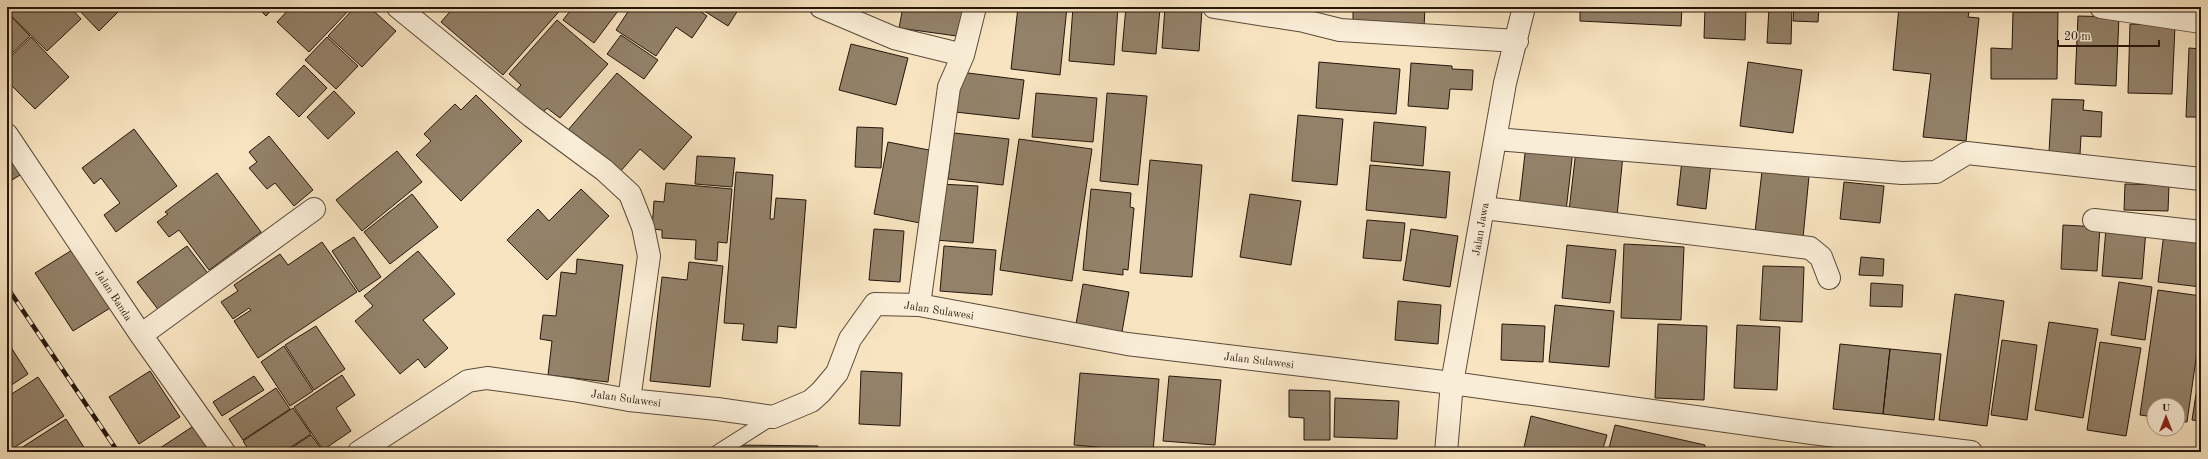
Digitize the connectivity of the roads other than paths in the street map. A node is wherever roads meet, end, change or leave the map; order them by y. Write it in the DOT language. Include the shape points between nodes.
graph roads {
  1 [pos="398,7"];
  2 [pos="821,7"];
  3 [pos="975,7"];
  4 [pos="1214,7"];
  5 [pos="1524,7"];
  6 [pos="2101,7"];
  7 [pos="2201,22"];
  8 [pos="1517,41"];
  9 [pos="963,55"];
  10 [pos="7,135"];
  11 [pos="1496,139"];
  12 [pos="2201,179"];
  13 [pos="1484,208"];
  14 [pos="314,209"];
  15 [pos="2094,220"];
  16 [pos="2201,232"];
  17 [pos="1829,278"];
  18 [pos="919,305"];
  19 [pos="141,335"];
  20 [pos="1452,383"];
  21 [pos="629,400"];
  22 [pos="773,417"];
  23 [pos="224,452"];
  24 [pos="359,452"];
  25 [pos="718,452"];
  26 [pos="1446,452"];
  27 [pos="1971,452"];
  1 -- 21 [label="street" via="531,116 604,170 630,194 642,226 649,256"];
  2 -- 9 [label="street" via="894,38"];
  3 -- 9 [label="street"];
  4 -- 8 [label="street" via="1304,21 1340,30"];
  5 -- 8 [label="street, Jalan Jawa"];
  6 -- 7 [label="street"];
  8 -- 11 [label="street, Jalan Jawa" via="1505,82"];
  9 -- 18 [label="street" via="949,87"];
  10 -- 19 [label="street, Jalan Banda"];
  11 -- 12 [label="street" via="1902,173 1936,172 1967,153"];
  11 -- 13 [label="street, Jalan Jawa"];
  13 -- 17 [label="street" via="1810,248 1821,257"];
  13 -- 20 [label="street, Jalan Jawa"];
  14 -- 19 [label="street"];
  15 -- 16 [label="street"];
  18 -- 20 [label="street, Jalan Sulawesi" via="1126,344"];
  18 -- 22 [label="street, Jalan Sulawesi" via="875,304 850,339 837,373 821,392 811,401"];
  19 -- 23 [label="street, Jalan Banda"];
  20 -- 26 [label="street, Jalan Jawa"];
  20 -- 27 [label="street, Jalan Sulawesi" via="1812,433"];
  21 -- 22 [label="street, Jalan Sulawesi" via="717,408"];
  21 -- 24 [label="street, Jalan Sulawesi" via="487,378 468,381"];
  22 -- 25 [label="lane"];
}
